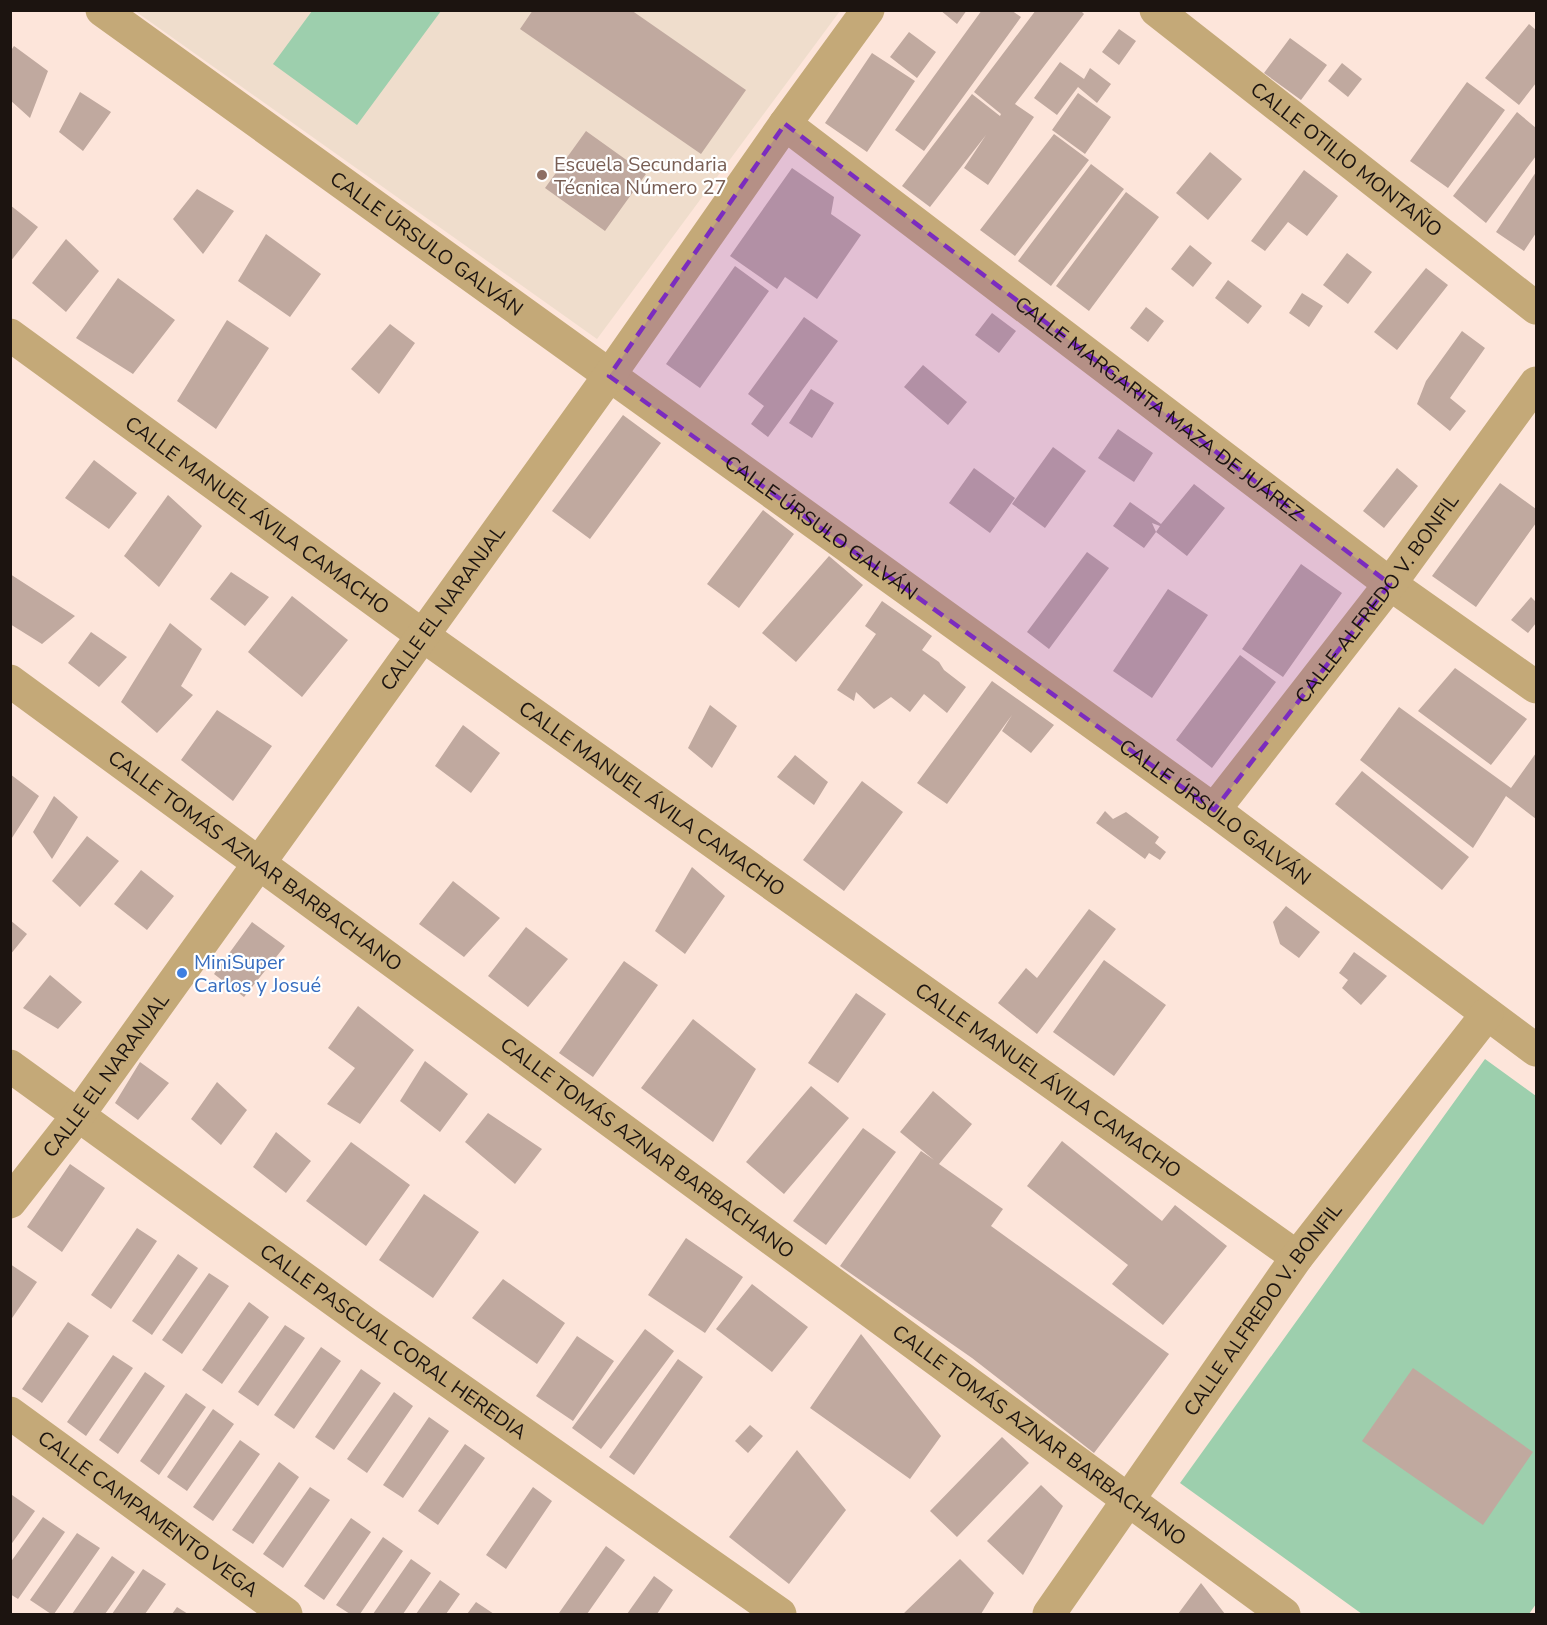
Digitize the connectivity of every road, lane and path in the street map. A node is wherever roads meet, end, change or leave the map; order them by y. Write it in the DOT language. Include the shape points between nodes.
graph roads {
  1 [pos="102,10"];
  2 [pos="868,10"];
  3 [pos="1156,10"];
  4 [pos="785,124"];
  5 [pos="1536,308"];
  6 [pos="10,335"];
  7 [pos="609,376"];
  8 [pos="1536,383"];
  9 [pos="1390,584"];
  10 [pos="422,635"];
  11 [pos="10,681"];
  12 [pos="1536,687"];
  13 [pos="1214,810"];
  14 [pos="259,863"];
  15 [pos="1487,1014"];
  16 [pos="1536,1050"];
  17 [pos="10,1066"];
  18 [pos="79,1114"];
  19 [pos="10,1202"];
  20 [pos="1297,1257"];
  21 [pos="10,1413"];
  22 [pos="1129,1501"];
  23 [pos="286,1614"];
  24 [pos="780,1614"];
  25 [pos="1049,1614"];
  26 [pos="1284,1614"];
  1 -- 7 [label="street, CALLE ÚRSULO GALVÁN"];
  2 -- 4 [label="street, CALLE EL NARANJAL"];
  3 -- 5 [label="street, CALLE OTILIO MONTAÑO"];
  4 -- 7 [label="street, CALLE EL NARANJAL"];
  4 -- 9 [label="street, CALLE MARGARITA MAZA DE JUÁREZ"];
  6 -- 10 [label="street, CALLE MANUEL ÁVILA CAMACHO"];
  7 -- 10 [label="street, CALLE EL NARANJAL"];
  7 -- 13 [label="street, CALLE ÚRSULO GALVÁN"];
  8 -- 9 [label="street, CALLE ALFREDO V. BONFIL"];
  9 -- 12 [label="street, CALLE MARGARITA MAZA DE JUÁREZ"];
  9 -- 13 [label="street, CALLE ALFREDO V. BONFIL"];
  10 -- 14 [label="street, CALLE EL NARANJAL"];
  10 -- 20 [label="street, CALLE MANUEL ÁVILA CAMACHO"];
  11 -- 14 [label="street, CALLE TOMÁS AZNAR BARBACHANO"];
  13 -- 15 [label="street, CALLE ÚRSULO GALVÁN"];
  14 -- 18 [label="street, CALLE EL NARANJAL"];
  14 -- 22 [label="street, CALLE TOMÁS AZNAR BARBACHANO"];
  15 -- 16 [label="street, CALLE ÚRSULO GALVÁN"];
  15 -- 20 [label="street, CALLE ALFREDO V. BONFIL"];
  17 -- 18 [label="street, CALLE PASCUAL CORAL HEREDIA"];
  18 -- 19 [label="street, CALLE EL NARANJAL"];
  18 -- 24 [label="street, CALLE PASCUAL CORAL HEREDIA" via="367,1324"];
  20 -- 22 [label="street, CALLE ALFREDO V. BONFIL"];
  21 -- 23 [label="street, CALLE CAMPAMENTO VEGA"];
  22 -- 25 [label="street, CALLE ALFREDO V. BONFIL"];
  22 -- 26 [label="street, CALLE TOMÁS AZNAR BARBACHANO"];
}
